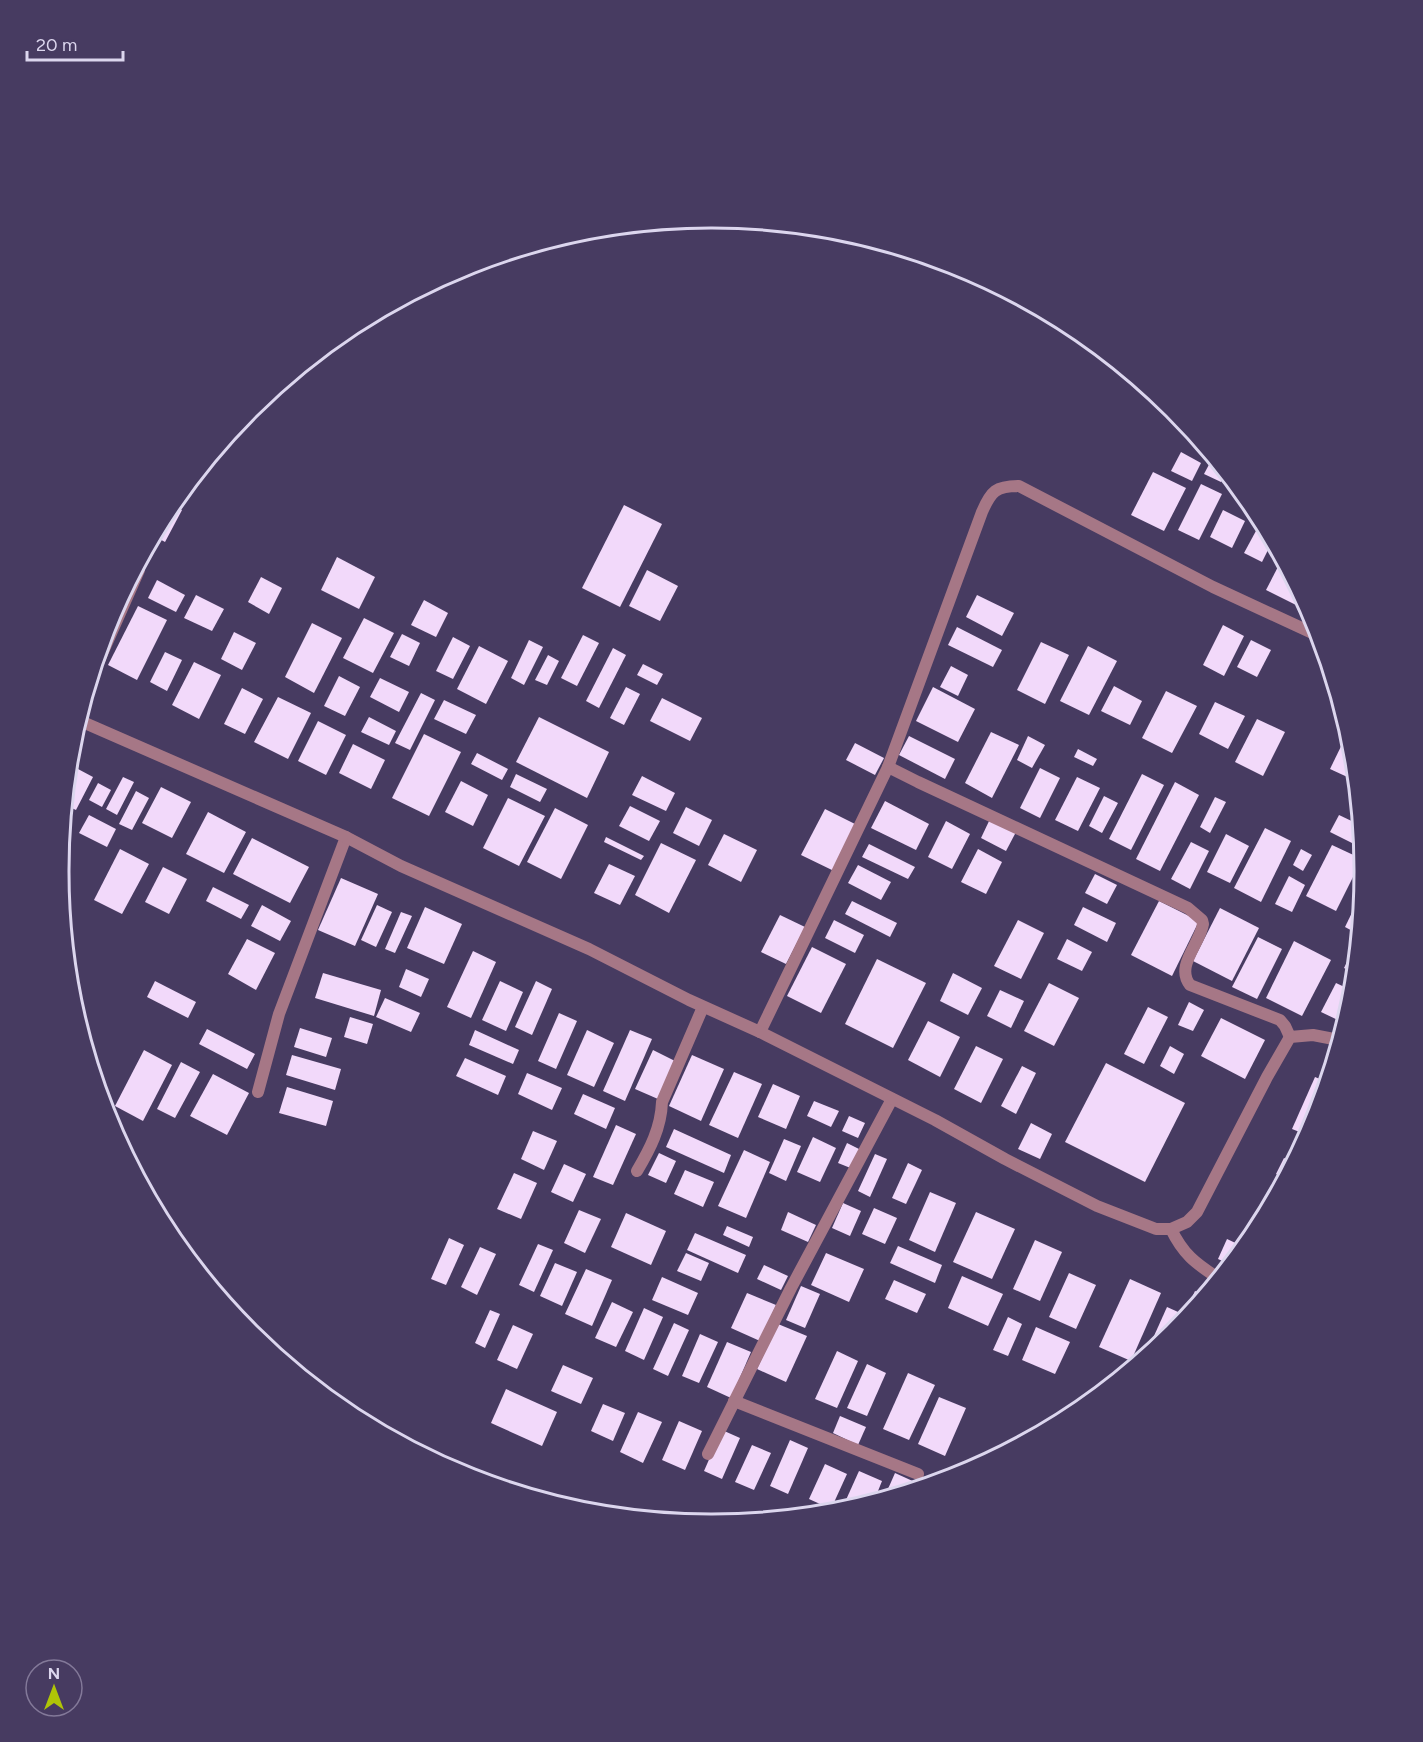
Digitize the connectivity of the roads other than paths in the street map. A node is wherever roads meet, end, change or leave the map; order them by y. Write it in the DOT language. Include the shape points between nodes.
graph roads {
  1 [pos="1307,631"];
  2 [pos="86,724"];
  3 [pos="888,766"];
  4 [pos="346,837"];
  5 [pos="703,1007"];
  6 [pos="760,1032"];
  7 [pos="1290,1037"];
  8 [pos="1332,1039"];
  9 [pos="258,1092"];
  10 [pos="892,1099"];
  11 [pos="637,1171"];
  12 [pos="1171,1229"];
  13 [pos="1212,1274"];
  14 [pos="734,1401"];
  15 [pos="708,1454"];
  16 [pos="918,1474"];
  1 -- 3 [label="street" via="1213,587 1019,486 1006,486 992,494 982,512"];
  2 -- 4 [label="street"];
  3 -- 6 [label="street"];
  3 -- 7 [label="street" via="1188,909 1203,924 1190,954 1186,980 1190,985 1280,1020"];
  4 -- 5 [label="street" via="401,866 590,949"];
  4 -- 9 [label="street" via="279,1014"];
  5 -- 6 [label="street"];
  5 -- 11 [label="street" via="662,1102 662,1116 651,1148"];
  6 -- 10 [label="street"];
  7 -- 8 [label="street"];
  7 -- 12 [label="street" via="1197,1212"];
  10 -- 12 [label="street" via="1097,1206 1145,1226"];
  10 -- 14 [label="street"];
  12 -- 13 [label="street" via="1194,1263"];
  14 -- 15 [label="street"];
  14 -- 16 [label="street"];
}
